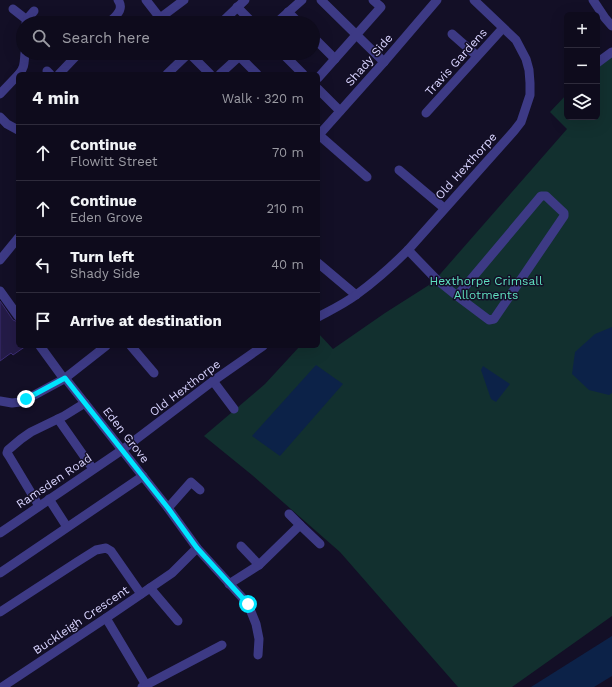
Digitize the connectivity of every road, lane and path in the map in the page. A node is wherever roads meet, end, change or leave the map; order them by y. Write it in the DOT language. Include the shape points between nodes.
graph roads {
  1 [pos="118,0"];
  2 [pos="146,0"];
  3 [pos="184,0"];
  4 [pos="245,0"];
  5 [pos="302,0"];
  6 [pos="321,0"];
  7 [pos="373,0"];
  8 [pos="437,0"];
  9 [pos="474,0"];
  10 [pos="593,0"];
  11 [pos="237,7"];
  12 [pos="13,9"];
  13 [pos="34,12"];
  14 [pos="288,12"];
  15 [pos="20,16"];
  16 [pos="31,16"];
  17 [pos="116,16"];
  18 [pos="158,16"];
  19 [pos="163,16"];
  20 [pos="228,16"];
  21 [pos="246,16"];
  22 [pos="284,16"];
  23 [pos="292,16"];
  24 [pos="608,16"];
  25 [pos="612,26"];
  26 [pos="503,28"];
  27 [pos="452,34"];
  28 [pos="357,35"];
  29 [pos="320,44"];
  30 [pos="612,52"];
  31 [pos="477,56"];
  32 [pos="335,59"];
  33 [pos="24,60"];
  34 [pos="73,60"];
  35 [pos="182,60"];
  36 [pos="196,60"];
  37 [pos="235,60"];
  38 [pos="245,60"];
  39 [pos="289,60"];
  40 [pos="600,61"];
  41 [pos="384,62"];
  42 [pos="20,72"];
  43 [pos="61,72"];
  44 [pos="169,72"];
  45 [pos="208,72"];
  46 [pos="222,72"];
  47 [pos="255,72"];
  48 [pos="301,72"];
  49 [pos="16,76"];
  50 [pos="320,76"];
  51 [pos="320,91"];
  52 [pos="0,94"];
  53 [pos="340,111"];
  54 [pos="426,113"];
  55 [pos="0,118"];
  56 [pos="16,129"];
  57 [pos="320,134"];
  58 [pos="320,136"];
  59 [pos="399,170"];
  60 [pos="367,177"];
  61 [pos="444,208"];
  62 [pos="16,240"];
  63 [pos="408,250"];
  64 [pos="0,260"];
  65 [pos="320,265"];
  66 [pos="0,292"];
  67 [pos="356,295"];
  68 [pos="457,296"];
  69 [pos="16,313"];
  70 [pos="320,316"];
  71 [pos="42,348"];
  72 [pos="103,348"];
  73 [pos="133,348"];
  74 [pos="259,348"];
  75 [pos="154,373"];
  76 [pos="65,378"];
  77 [pos="213,381"];
  78 [pos="0,401"];
  79 [pos="85,403"];
  80 [pos="234,409"];
  81 [pos="58,419"];
  82 [pos="122,450"];
  83 [pos="93,469"];
  84 [pos="142,476"];
  85 [pos="200,490"];
  86 [pos="49,499"];
  87 [pos="39,506"];
  88 [pos="168,508"];
  89 [pos="289,514"];
  90 [pos="300,525"];
  91 [pos="67,527"];
  92 [pos="0,533"];
  93 [pos="320,544"];
  94 [pos="241,546"];
  95 [pos="197,548"];
  96 [pos="259,566"];
  97 [pos="0,572"];
  98 [pos="229,584"];
  99 [pos="150,588"];
  100 [pos="141,594"];
  101 [pos="0,612"];
  102 [pos="106,618"];
  103 [pos="178,621"];
  104 [pos="222,645"];
  105 [pos="258,655"];
  106 [pos="144,686"];
  107 [pos="4,687"];
  1 -- 17 [label="street" via="121,8"];
  2 -- 18 [label="street"];
  3 -- 19 [label="street"];
  4 -- 11 [label="street"];
  5 -- 14 [label="street"];
  6 -- 28 [label="street"];
  7 -- 28 [label="street" via="382,7"];
  8 -- 41 [label="street, Shady Side"];
  9 -- 26 [label="street, Old Hexthorpe"];
  10 -- 24 [label="street"];
  11 -- 20 [label="street"];
  11 -- 21 [label="street"];
  12 -- 15 [label="street"];
  13 -- 16 [label="street"];
  14 -- 22 [label="street"];
  14 -- 23 [label="street"];
  24 -- 25 [label="street"];
  26 -- 31 [label="street, Travis Gardens"];
  26 -- 61 [label="street, Old Hexthorpe" via="516,40 526,59 530,83 526,111 514,132"];
  27 -- 31 [label="street"];
  28 -- 32 [label="street"];
  28 -- 41 [label="street"];
  29 -- 32 [label="street"];
  30 -- 40 [label="street"];
  31 -- 54 [label="street, Travis Gardens"];
  32 -- 50 [label="street"];
  33 -- 42 [label="street"];
  34 -- 43 [label="street"];
  35 -- 44 [label="street"];
  36 -- 45 [label="street"];
  37 -- 46 [label="street"];
  38 -- 47 [label="street"];
  39 -- 48 [label="street"];
  41 -- 53 [label="street, Shady Side"];
  49 -- 52 [label="street"];
  51 -- 53 [label="street"];
  53 -- 57 [label="street, Shady Side"];
  55 -- 56 [label="street"];
  58 -- 60 [label="street"];
  59 -- 61 [label="street"];
  61 -- 63 [label="street, Old Hexthorpe"];
  62 -- 64 [label="street"];
  63 -- 67 [label="street, Old Hexthorpe"];
  63 -- 68 [label="street"];
  65 -- 67 [label="street"];
  66 -- 69 [label="street"];
  67 -- 70 [label="street, Old Hexthorpe"];
  68 -- 68 [label="street" via="489,320 494,320 564,213 546,196 541,196"];
  71 -- 76 [label="street, Eden Grove"];
  72 -- 76 [label="street"];
  73 -- 75 [label="street"];
  74 -- 77 [label="street, Old Hexthorpe"];
  76 -- 78 [label="street" via="20,402"];
  76 -- 79 [label="street, Eden Grove"];
  77 -- 80 [label="street"];
  77 -- 82 [label="street, Old Hexthorpe"];
  79 -- 81 [label="street"];
  79 -- 82 [label="street, Eden Grove"];
  81 -- 83 [label="street"];
  81 -- 87 [label="street" via="21,439 7,453"];
  82 -- 83 [label="street, Ramsden Road"];
  82 -- 84 [label="street, Eden Grove"];
  83 -- 86 [label="street, Ramsden Road"];
  84 -- 88 [label="street, Eden Grove"];
  84 -- 91 [label="street"];
  85 -- 88 [label="street" via="191,482"];
  86 -- 87 [label="street, Ramsden Road"];
  86 -- 91 [label="street"];
  87 -- 92 [label="street, Ramsden Road"];
  88 -- 95 [label="street, Eden Grove"];
  89 -- 90 [label="street"];
  90 -- 93 [label="street"];
  90 -- 96 [label="street"];
  91 -- 97 [label="street"];
  94 -- 96 [label="street"];
  95 -- 98 [label="street, Eden Grove"];
  95 -- 99 [label="street" via="172,572"];
  96 -- 98 [label="street"];
  98 -- 105 [label="street, Eden Grove" via="248,604 259,639"];
  99 -- 100 [label="street"];
  99 -- 103 [label="street"];
  100 -- 101 [label="street, Buckleigh Crescent" via="112,551 106,548 96,550"];
  100 -- 102 [label="street, Buckleigh Crescent"];
  102 -- 106 [label="street"];
  102 -- 107 [label="street, Buckleigh Crescent"];
  104 -- 106 [label="street"];
}
